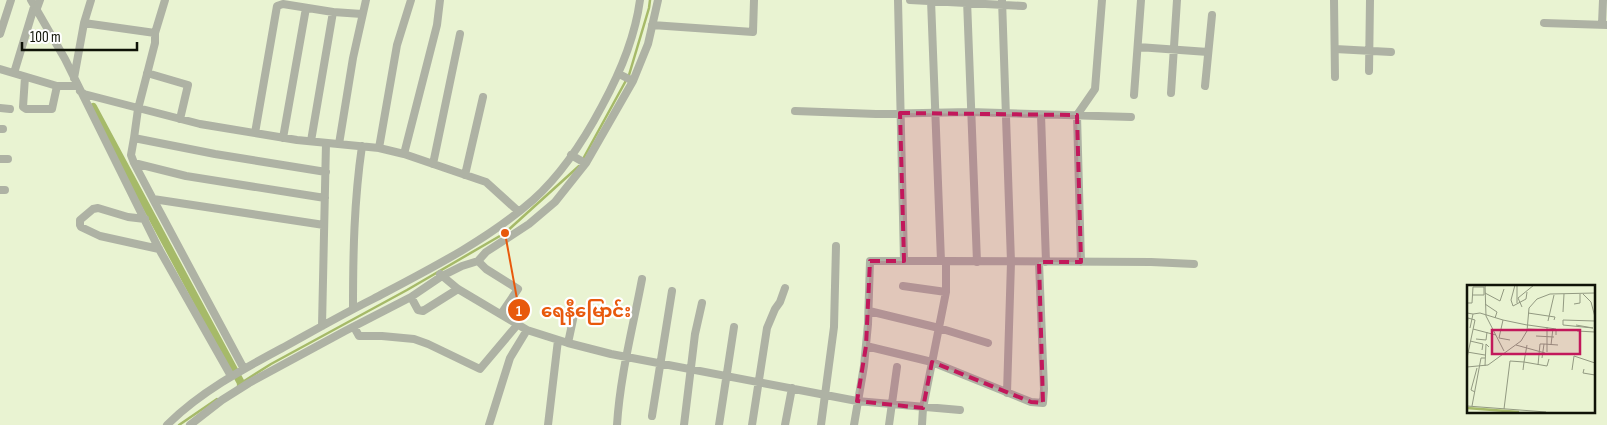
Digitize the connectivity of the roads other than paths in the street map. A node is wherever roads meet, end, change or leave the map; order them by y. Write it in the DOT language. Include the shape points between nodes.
graph roads {
  1 [pos="11,0"];
  2 [pos="40,0"];
  3 [pos="90,0"];
  4 [pos="165,0"];
  5 [pos="366,0"];
  6 [pos="411,0"];
  7 [pos="440,0"];
  8 [pos="640,0"];
  9 [pos="658,0"];
  10 [pos="754,0"];
  11 [pos="898,0"];
  12 [pos="910,0"];
  13 [pos="931,0"];
  14 [pos="1102,0"];
  15 [pos="1141,0"];
  16 [pos="1177,0"];
  17 [pos="1334,0"];
  18 [pos="1370,0"];
  19 [pos="1603,0"];
  20 [pos="967,1"];
  21 [pos="1002,2"];
  22 [pos="34,6"];
  23 [pos="1023,6"];
  24 [pos="306,8"];
  25 [pos="333,12"];
  26 [pos="362,14"];
  27 [pos="1212,14"];
  28 [pos="84,23"];
  29 [pos="1544,23"];
  30 [pos="1604,24"];
  31 [pos="652,25"];
  32 [pos="155,33"];
  33 [pos="0,34"];
  34 [pos="460,34"];
  35 [pos="1138,48"];
  36 [pos="1335,49"];
  37 [pos="1174,50"];
  38 [pos="1208,52"];
  39 [pos="1370,52"];
  40 [pos="1391,52"];
  41 [pos="0,69"];
  42 [pos="1369,71"];
  43 [pos="14,73"];
  44 [pos="148,73"];
  45 [pos="620,74"];
  46 [pos="74,76"];
  47 [pos="25,77"];
  48 [pos="1335,77"];
  49 [pos="632,81"];
  50 [pos="57,86"];
  51 [pos="1206,86"];
  52 [pos="81,90"];
  53 [pos="1171,93"];
  54 [pos="1134,95"];
  55 [pos="483,97"];
  56 [pos="0,108"];
  57 [pos="10,109"];
  58 [pos="138,109"];
  59 [pos="795,112"];
  60 [pos="970,112"];
  61 [pos="900,113"];
  62 [pos="935,113"];
  63 [pos="1005,113"];
  64 [pos="1041,115"];
  65 [pos="1077,115"];
  66 [pos="1131,117"];
  67 [pos="180,119"];
  68 [pos="255,133"];
  69 [pos="134,138"];
  70 [pos="283,138"];
  71 [pos="311,141"];
  72 [pos="326,143"];
  73 [pos="339,144"];
  74 [pos="362,146"];
  75 [pos="379,148"];
  76 [pos="404,154"];
  77 [pos="572,156"];
  78 [pos="134,163"];
  79 [pos="585,163"];
  80 [pos="433,164"];
  81 [pos="326,172"];
  82 [pos="465,175"];
  83 [pos="325,198"];
  84 [pos="153,199"];
  85 [pos="518,211"];
  86 [pos="145,219"];
  87 [pos="324,225"];
  88 [pos="836,246"];
  89 [pos="159,249"];
  90 [pos="478,261"];
  91 [pos="904,261"];
  92 [pos="944,261"];
  93 [pos="977,262"];
  94 [pos="1011,262"];
  95 [pos="1043,262"];
  96 [pos="1082,262"];
  97 [pos="1194,264"];
  98 [pos="438,271"];
  99 [pos="642,279"];
  100 [pos="903,286"];
  101 [pos="785,288"];
  102 [pos="458,289"];
  103 [pos="672,291"];
  104 [pos="946,292"];
  105 [pos="411,298"];
  106 [pos="702,303"];
  107 [pos="353,309"];
  108 [pos="869,311"];
  109 [pos="501,314"];
  110 [pos="574,316"];
  111 [pos="518,324"];
  112 [pos="322,326"];
  113 [pos="354,327"];
  114 [pos="734,327"];
  115 [pos="939,328"];
  116 [pos="532,331"];
  117 [pos="558,340"];
  118 [pos="988,342"];
  119 [pos="568,343"];
  120 [pos="866,346"];
  121 [pos="626,356"];
  122 [pos="659,363"];
  123 [pos="932,365"];
  124 [pos="897,367"];
  125 [pos="244,369"];
  126 [pos="692,369"];
  127 [pos="231,376"];
  128 [pos="727,376"];
  129 [pos="758,382"];
  130 [pos="792,388"];
  131 [pos="1007,393"];
  132 [pos="824,395"];
  133 [pos="857,401"];
  134 [pos="891,404"];
  135 [pos="923,408"];
  136 [pos="960,410"];
  137 [pos="652,416"];
  138 [pos="168,425"];
  139 [pos="190,425"];
  140 [pos="490,425"];
  141 [pos="548,425"];
  142 [pos="617,425"];
  143 [pos="684,425"];
  144 [pos="719,425"];
  145 [pos="752,425"];
  146 [pos="785,425"];
  147 [pos="820,425"];
  148 [pos="854,425"];
  149 [pos="889,425"];
  150 [pos="922,425"];
  1 -- 33 [label="street"];
  2 -- 22 [label="street, bridge"];
  3 -- 28 [label="street"];
  4 -- 32 [label="street"];
  5 -- 26 [label="street"];
  6 -- 75 [label="street" via="397,45"];
  7 -- 76 [label="street" via="437,25"];
  8 -- 45 [label="street"];
  9 -- 31 [label="street"];
  10 -- 31 [label="street" via="753,32"];
  11 -- 61 [label="street"];
  12 -- 13 [label="street"];
  13 -- 20 [label="street"];
  13 -- 62 [label="street"];
  14 -- 65 [label="street" via="1095,89"];
  15 -- 35 [label="street"];
  16 -- 37 [label="street"];
  17 -- 36 [label="street"];
  18 -- 39 [label="street"];
  19 -- 30 [label="street"];
  20 -- 21 [label="street"];
  20 -- 60 [label="street"];
  21 -- 23 [label="street"];
  21 -- 63 [label="street"];
  22 -- 43 [label="street"];
  22 -- 46 [label="street"];
  24 -- 25 [label="street"];
  24 -- 68 [label="street" via="283,4 275,9"];
  24 -- 70 [label="street"];
  25 -- 26 [label="street"];
  25 -- 71 [label="street"];
  26 -- 73 [label="street"];
  27 -- 38 [label="street"];
  28 -- 32 [label="street"];
  28 -- 46 [label="street"];
  29 -- 30 [label="street"];
  31 -- 49 [label="street" via="648,44"];
  32 -- 44 [label="street"];
  34 -- 80 [label="street"];
  35 -- 37 [label="street"];
  35 -- 54 [label="street"];
  36 -- 39 [label="street"];
  36 -- 48 [label="street"];
  37 -- 38 [label="street"];
  37 -- 53 [label="street"];
  38 -- 51 [label="street"];
  39 -- 40 [label="street"];
  39 -- 42 [label="street"];
  41 -- 43 [label="street"];
  43 -- 47 [label="street"];
  44 -- 58 [label="street"];
  44 -- 67 [label="street" via="188,85"];
  45 -- 49 [label="street"];
  45 -- 77 [label="street"];
  46 -- 52 [label="street"];
  47 -- 50 [label="street"];
  47 -- 50 [label="street" via="23,107 26,109 52,109"];
  49 -- 90 [label="street" via="586,164 555,202"];
  50 -- 52 [label="street"];
  52 -- 58 [label="street"];
  52 -- 86 [label="street"];
  55 -- 82 [label="street"];
  56 -- 57 [label="street"];
  58 -- 67 [label="street"];
  58 -- 69 [label="street"];
  59 -- 61 [label="street"];
  60 -- 62 [label="street"];
  60 -- 63 [label="street"];
  60 -- 93 [label="street"];
  61 -- 62 [label="street"];
  61 -- 91 [label="street"];
  62 -- 92 [label="street"];
  63 -- 64 [label="street"];
  63 -- 94 [label="street"];
  64 -- 65 [label="street"];
  64 -- 95 [label="street"];
  65 -- 66 [label="street"];
  65 -- 96 [label="street"];
  67 -- 68 [label="street"];
  68 -- 70 [label="street"];
  69 -- 78 [label="street" via="131,155"];
  69 -- 81 [label="street"];
  70 -- 71 [label="street"];
  71 -- 72 [label="street"];
  72 -- 73 [label="street"];
  72 -- 81 [label="street"];
  73 -- 74 [label="street"];
  74 -- 75 [label="street"];
  74 -- 107 [label="street" via="353,238"];
  75 -- 76 [label="street"];
  76 -- 80 [label="street"];
  77 -- 79 [label="street"];
  77 -- 85 [label="street" via="556,176"];
  78 -- 83 [label="street" via="186,176"];
  78 -- 84 [label="street"];
  80 -- 82 [label="street"];
  81 -- 83 [label="street"];
  82 -- 85 [label="street" via="486,182"];
  83 -- 87 [label="street"];
  84 -- 87 [label="street"];
  84 -- 125 [label="street"];
  85 -- 98 [label="street"];
  86 -- 89 [label="street"];
  86 -- 89 [label="street" via="93,208 80,220 80,225 100,236"];
  87 -- 112 [label="street"];
  88 -- 132 [label="street" via="834,327"];
  89 -- 127 [label="street"];
  90 -- 98 [label="street"];
  90 -- 109 [label="street" via="518,289"];
  91 -- 92 [label="street"];
  91 -- 108 [label="street" via="870,261"];
  92 -- 93 [label="street"];
  92 -- 104 [label="street"];
  93 -- 94 [label="street"];
  94 -- 95 [label="street"];
  94 -- 131 [label="street"];
  95 -- 96 [label="street"];
  95 -- 131 [label="street" via="1044,400 1041,403 1031,402"];
  96 -- 97 [label="street"];
  98 -- 102 [label="street"];
  98 -- 105 [label="street"];
  98 -- 107 [label="street"];
  99 -- 121 [label="street"];
  100 -- 104 [label="street"];
  101 -- 129 [label="street" via="767,328"];
  102 -- 105 [label="street" via="422,311"];
  102 -- 109 [label="street"];
  103 -- 122 [label="street"];
  104 -- 115 [label="street"];
  105 -- 113 [label="street"];
  106 -- 126 [label="street"];
  107 -- 112 [label="street"];
  108 -- 115 [label="street"];
  108 -- 120 [label="street"];
  109 -- 111 [label="street"];
  110 -- 119 [label="street"];
  111 -- 113 [label="street" via="480,369 421,341 359,336"];
  111 -- 116 [label="street"];
  112 -- 125 [label="street"];
  113 -- 139 [label="street" via="222,400"];
  114 -- 128 [label="street"];
  115 -- 118 [label="street"];
  115 -- 123 [label="street"];
  116 -- 117 [label="street"];
  116 -- 140 [label="street" via="510,358"];
  117 -- 119 [label="street"];
  117 -- 141 [label="street"];
  119 -- 121 [label="street"];
  120 -- 123 [label="street"];
  120 -- 133 [label="street"];
  121 -- 122 [label="street"];
  121 -- 142 [label="street"];
  122 -- 126 [label="street"];
  122 -- 137 [label="street"];
  123 -- 131 [label="street"];
  123 -- 135 [label="street"];
  124 -- 134 [label="street"];
  125 -- 127 [label="street"];
  126 -- 128 [label="street"];
  126 -- 143 [label="street"];
  127 -- 138 [label="street"];
  128 -- 129 [label="street"];
  128 -- 144 [label="street"];
  129 -- 130 [label="street"];
  129 -- 145 [label="street"];
  130 -- 132 [label="street"];
  130 -- 146 [label="street"];
  132 -- 133 [label="street"];
  132 -- 147 [label="street"];
  133 -- 134 [label="street"];
  133 -- 148 [label="street"];
  134 -- 135 [label="street"];
  134 -- 149 [label="street"];
  135 -- 136 [label="street"];
  135 -- 150 [label="street"];
}
